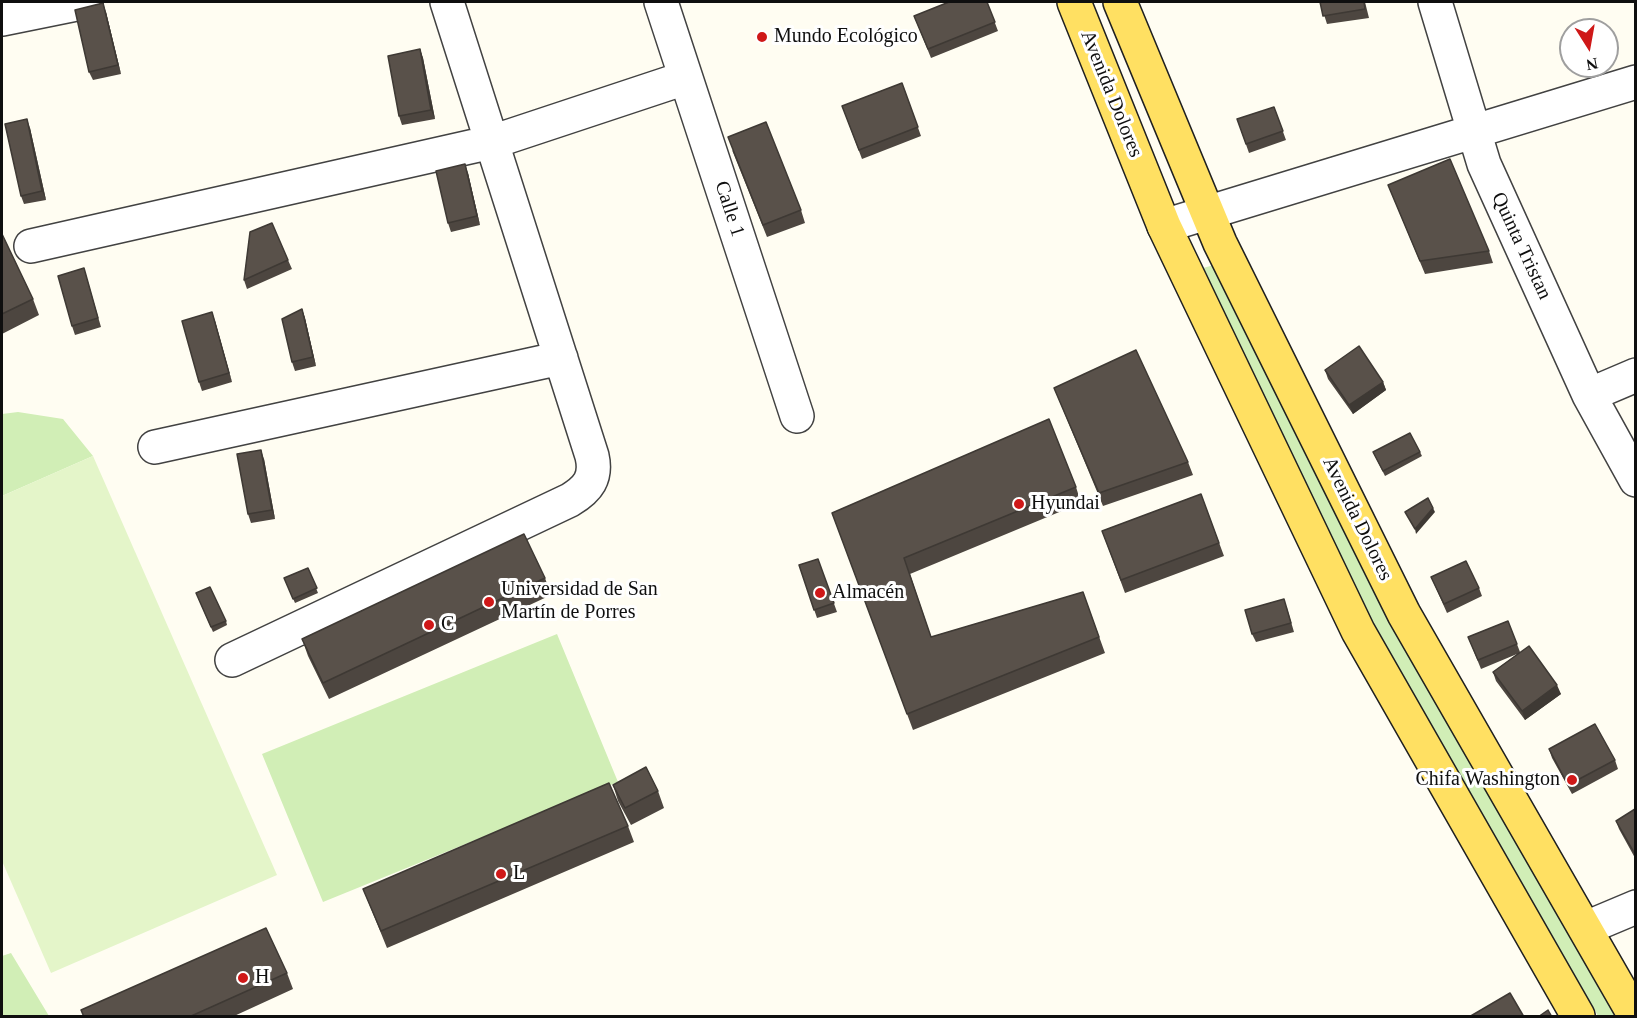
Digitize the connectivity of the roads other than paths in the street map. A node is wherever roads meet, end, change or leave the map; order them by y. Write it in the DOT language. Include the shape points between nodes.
graph roads {
  1 [pos="86,2"];
  2 [pos="447,2"];
  3 [pos="661,2"];
  4 [pos="1074,2"];
  5 [pos="1120,2"];
  6 [pos="1435,2"];
  7 [pos="2,20"];
  8 [pos="685,78"];
  9 [pos="1635,82"];
  10 [pos="1474,132"];
  11 [pos="492,142"];
  12 [pos="1207,213"];
  13 [pos="1164,226"];
  14 [pos="31,246"];
  15 [pos="561,358"];
  16 [pos="1635,375"];
  17 [pos="1589,395"];
  18 [pos="797,416"];
  19 [pos="155,447"];
  20 [pos="1635,480"];
  21 [pos="232,660"];
  22 [pos="1635,907"];
  23 [pos="1586,928"];
  24 [pos="1578,1017"];
  25 [pos="1635,1017"];
  1 -- 7 [label="street"];
  2 -- 11 [label="street"];
  3 -- 8 [label="street, Calle 1"];
  4 -- 13 [label="main road, Avenida Dolores"];
  5 -- 12 [label="main road, Avenida Dolores"];
  6 -- 10 [label="street, Quinta Tristan"];
  8 -- 11 [label="street"];
  8 -- 18 [label="street, Calle 1"];
  9 -- 10 [label="street"];
  10 -- 12 [label="street"];
  10 -- 17 [label="street, Quinta Tristan" via="1484,164"];
  11 -- 14 [label="street"];
  11 -- 15 [label="street"];
  12 -- 13 [label="street"];
  12 -- 23 [label="main road, Avenida Dolores" via="1404,614"];
  13 -- 24 [label="main road, Avenida Dolores" via="1358,631"];
  15 -- 19 [label="street"];
  15 -- 21 [label="street" via="594,468 592,480 583,492"];
  16 -- 17 [label="street"];
  17 -- 20 [label="street, Quinta Tristan"];
  22 -- 23 [label="street"];
  23 -- 25 [label="main road, Avenida Dolores"];
}
